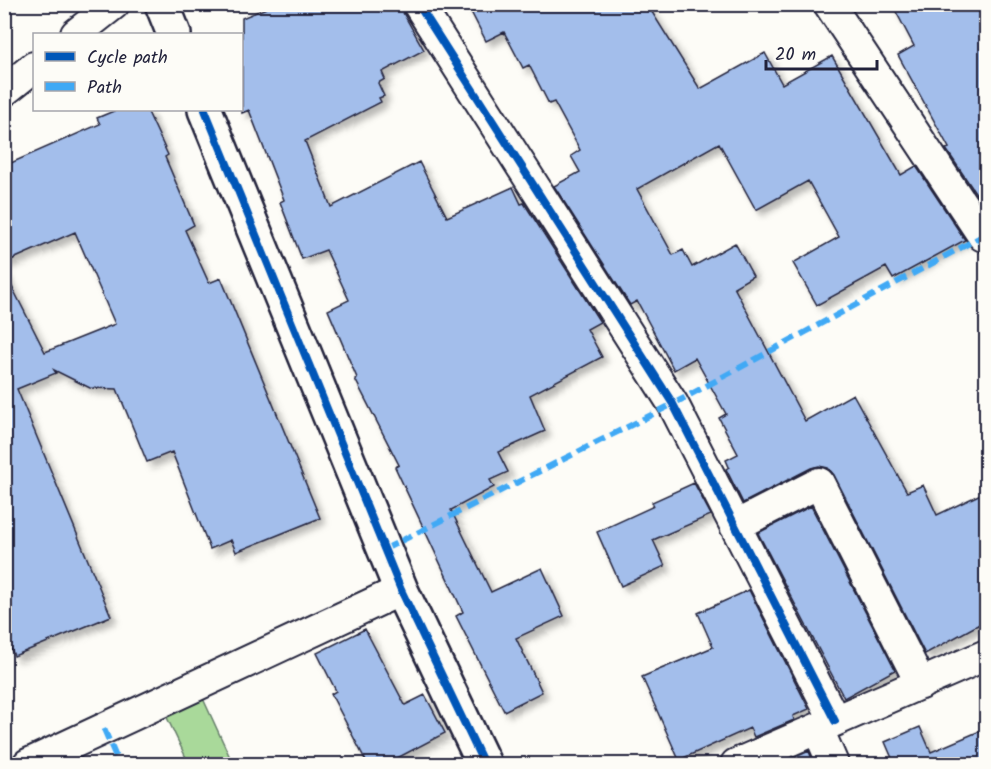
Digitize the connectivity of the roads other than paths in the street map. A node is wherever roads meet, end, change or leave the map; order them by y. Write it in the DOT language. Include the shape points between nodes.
graph roads {
  1 [pos="114,4"];
  2 [pos="162,4"];
  3 [pos="418,4"];
  4 [pos="829,4"];
  5 [pos="77,33"];
  6 [pos="174,33"];
  7 [pos="33,68"];
  8 [pos="4,91"];
  9 [pos="205,111"];
  10 [pos="983,236"];
  11 [pos="735,526"];
  12 [pos="401,590"];
  13 [pos="987,655"];
  14 [pos="921,684"];
  15 [pos="826,725"];
  16 [pos="28,765"];
  17 [pos="484,765"];
  18 [pos="736,765"];
  19 [pos="833,765"];
  1 -- 5 [label="street"];
  2 -- 6 [label="street"];
  3 -- 11 [label="street" via="673,404"];
  4 -- 10 [label="street"];
  7 -- 8 [label="street"];
  9 -- 12 [label="street"];
  11 -- 14 [label="street" via="819,483"];
  11 -- 15 [label="street"];
  12 -- 16 [label="street"];
  12 -- 17 [label="street"];
  13 -- 14 [label="street"];
  14 -- 15 [label="street"];
  15 -- 18 [label="street"];
  15 -- 19 [label="street"];
}
